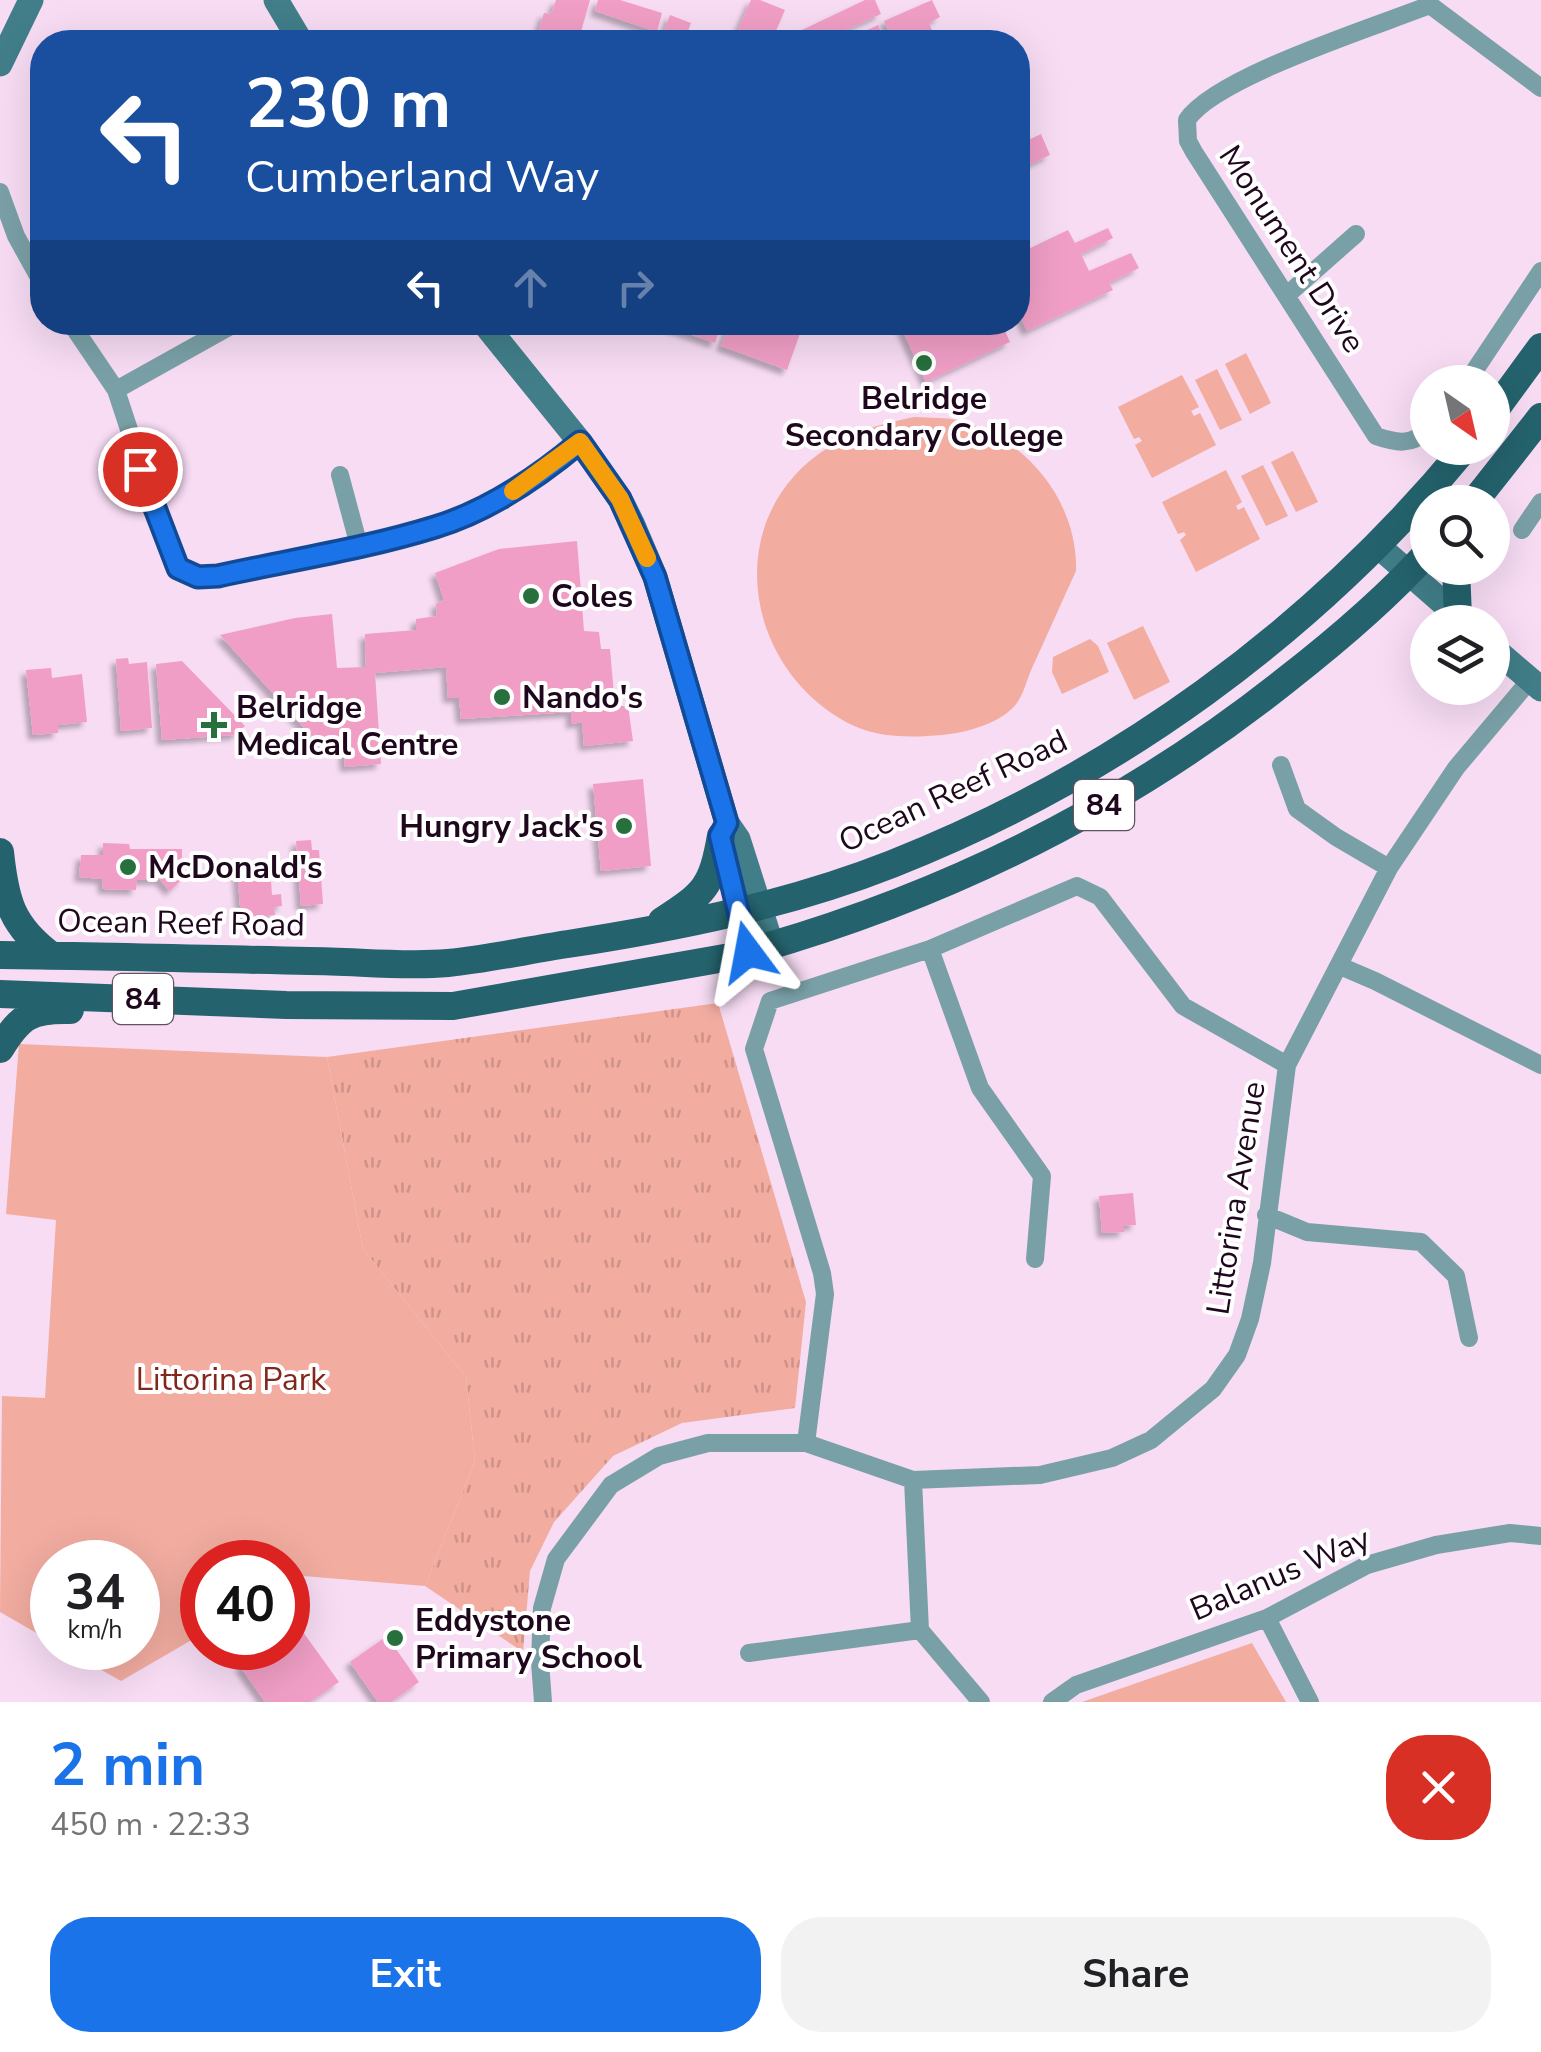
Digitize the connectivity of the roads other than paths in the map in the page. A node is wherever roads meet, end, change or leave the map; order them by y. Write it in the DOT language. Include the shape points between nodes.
graph roads {
  1 [pos="15,0"];
  2 [pos="31,0"];
  3 [pos="276,0"];
  4 [pos="1430,2"];
  5 [pos="294,30"];
  6 [pos="0,32"];
  7 [pos="0,64"];
  8 [pos="1541,88"];
  9 [pos="0,192"];
  10 [pos="1356,234"];
  11 [pos="30,261"];
  12 [pos="1541,272"];
  13 [pos="1286,295"];
  14 [pos="79,335"];
  15 [pos="215,335"];
  16 [pos="494,335"];
  17 [pos="1541,348"];
  18 [pos="1478,365"];
  19 [pos="116,390"];
  20 [pos="1510,390"];
  21 [pos="1541,417"];
  22 [pos="1410,441"];
  23 [pos="580,442"];
  24 [pos="1511,456"];
  25 [pos="1449,465"];
  26 [pos="340,475"];
  27 [pos="1488,485"];
  28 [pos="1493,485"];
  29 [pos="1541,502"];
  30 [pos="1522,530"];
  31 [pos="359,546"];
  32 [pos="1378,546"];
  33 [pos="1410,559"];
  34 [pos="1410,570"];
  35 [pos="1510,663"];
  36 [pos="1536,685"];
  37 [pos="1281,765"];
  38 [pos="724,829"];
  39 [pos="0,852"];
  40 [pos="1389,868"];
  41 [pos="750,908"];
  42 [pos="644,932"];
  43 [pos="930,948"];
  44 [pos="760,949"];
  45 [pos="0,955"];
  46 [pos="52,956"];
  47 [pos="1340,966"];
  48 [pos="0,994"];
  49 [pos="286,1004"];
  50 [pos="0,1049"];
  51 [pos="1539,1057"];
  52 [pos="1287,1066"];
  53 [pos="1266,1215"];
  54 [pos="1035,1259"];
  55 [pos="1469,1338"];
  56 [pos="806,1442"];
  57 [pos="913,1480"];
  58 [pos="1541,1536"];
  59 [pos="1268,1618"];
  60 [pos="920,1630"];
  61 [pos="749,1653"];
  62 [pos="543,1702"];
  63 [pos="981,1702"];
  64 [pos="1052,1702"];
  65 [pos="1310,1702"];
  1 -- 6 [label="street"];
  2 -- 7 [label="street"];
  3 -- 5 [label="street"];
  4 -- 8 [label="street"];
  4 -- 13 [label="street, Monument Drive" via="1245,78 1214,94 1187,120 1194,152"];
  9 -- 11 [label="street"];
  10 -- 13 [label="street"];
  12 -- 18 [label="street"];
  13 -- 22 [label="street, Monument Drive" via="1376,436"];
  14 -- 19 [label="street"];
  15 -- 19 [label="street"];
  16 -- 23 [label="street"];
  17 -- 20 [label="main road"];
  19 -- 31 [label="street" via="178,568 218,576"];
  21 -- 24 [label="main road"];
  23 -- 31 [label="street" via="477,510"];
  23 -- 38 [label="street" via="620,499 655,577"];
  24 -- 27 [label="main road"];
  24 -- 28 [label="main road"];
  25 -- 32 [label="main road, Ocean Reef Road / 84"];
  26 -- 31 [label="street"];
  29 -- 30 [label="street"];
  32 -- 33 [label="street"];
  32 -- 41 [label="main road, Ocean Reef Road / 84" via="1261,651 1081,773 892,864"];
  34 -- 44 [label="main road, 84" via="1330,646 1153,778 1035,844 923,894"];
  35 -- 36 [label="street"];
  36 -- 40 [label="street, Littorina Avenue" via="1456,768"];
  37 -- 40 [label="street" via="1297,808"];
  38 -- 41 [label="street"];
  38 -- 42 [label="main road" via="716,865 698,898"];
  39 -- 46 [label="main road" via="5,897 21,928"];
  40 -- 47 [label="street, Littorina Avenue"];
  41 -- 42 [label="main road, Ocean Reef Road / 84"];
  41 -- 44 [label="street"];
  42 -- 46 [label="main road, Ocean Reef Road / 84" via="446,963"];
  43 -- 52 [label="street" via="1077,886 1100,896 1183,1006"];
  43 -- 54 [label="street" via="980,1088 1042,1176"];
  43 -- 56 [label="street" via="770,1000 754,1049 825,1294"];
  44 -- 49 [label="main road, 84" via="453,1006"];
  45 -- 46 [label="main road, Ocean Reef Road / 84"];
  47 -- 51 [label="street"];
  47 -- 52 [label="street, Littorina Avenue"];
  48 -- 49 [label="main road, 84"];
  49 -- 50 [label="main road" via="201,1013 45,1009 18,1022"];
  52 -- 53 [label="street, Littorina Avenue"];
  53 -- 55 [label="street" via="1307,1232 1421,1242 1456,1276"];
  53 -- 57 [label="street, Littorina Avenue" via="1262,1263 1237,1355 1213,1389 1152,1440 1112,1458 1040,1475"];
  56 -- 57 [label="street, Littorina Avenue"];
  56 -- 62 [label="street, Littorina Avenue" via="708,1443 658,1456 611,1485 556,1559 542,1608"];
  57 -- 60 [label="street"];
  58 -- 59 [label="street, Balanus Way" via="1510,1533 1436,1545 1367,1565"];
  59 -- 64 [label="street, Balanus Way" via="1076,1685"];
  59 -- 65 [label="street"];
  60 -- 61 [label="street"];
  60 -- 63 [label="street"];
}
